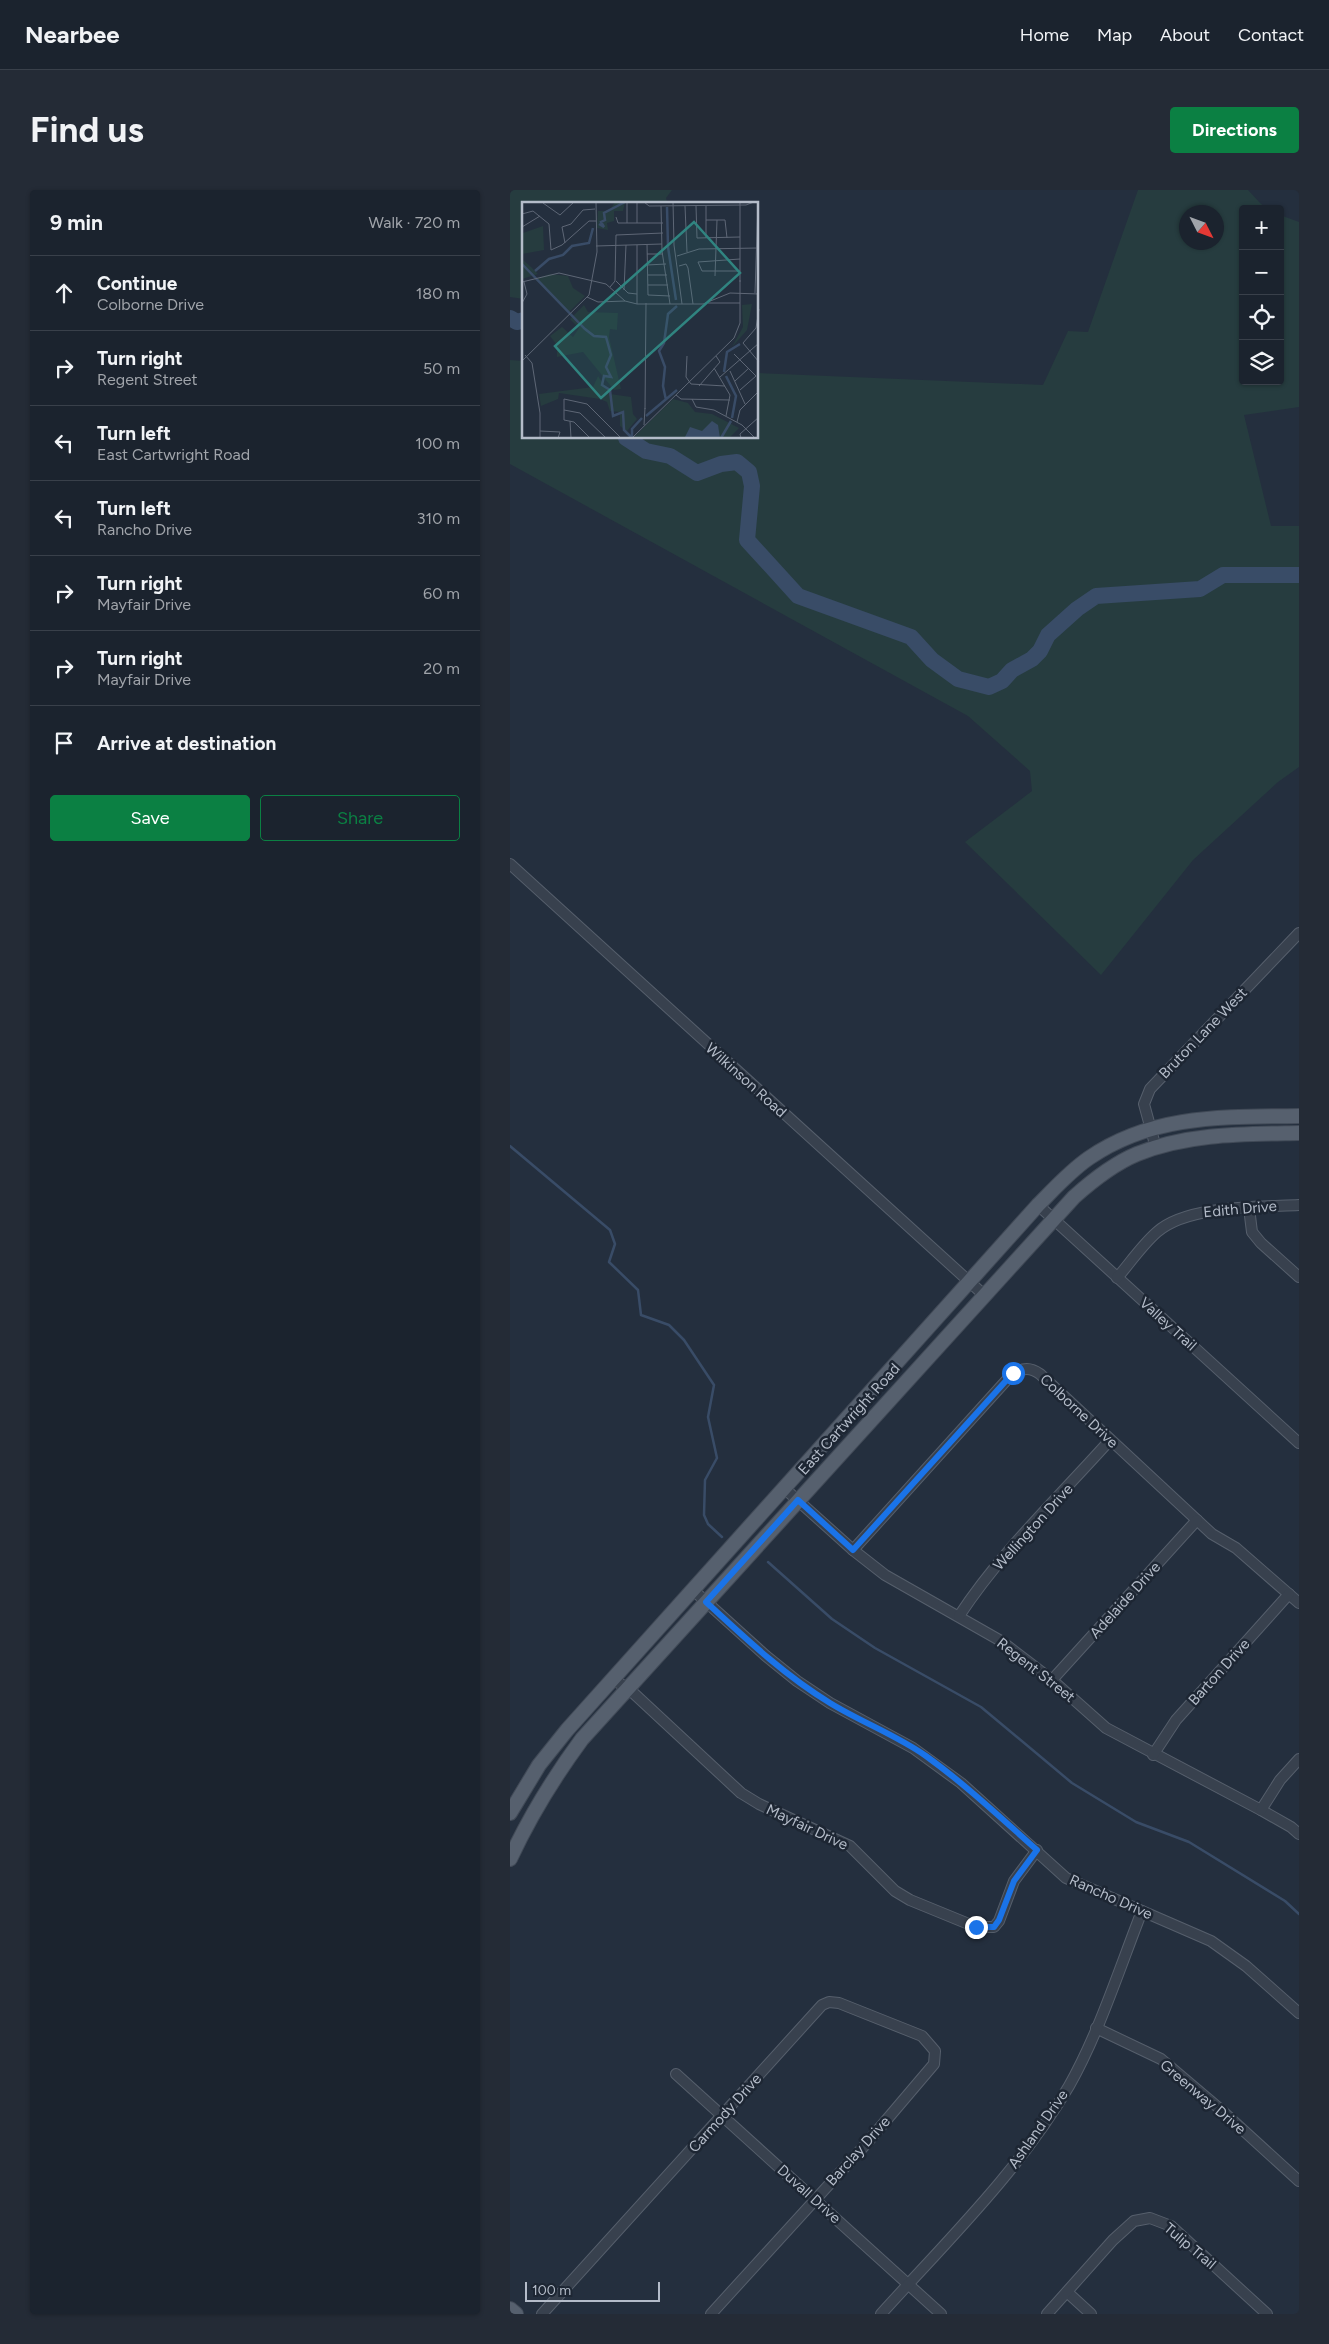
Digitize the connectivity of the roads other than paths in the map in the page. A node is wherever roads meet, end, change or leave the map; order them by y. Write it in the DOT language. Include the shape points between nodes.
graph roads {
  1 [pos="510,864"];
  2 [pos="1299,933"];
  3 [pos="1299,1116"];
  4 [pos="1150,1128"];
  5 [pos="1299,1133"];
  6 [pos="1156,1148"];
  7 [pos="1038,1205"];
  8 [pos="1299,1205"];
  9 [pos="1249,1208"];
  10 [pos="1053,1218"];
  11 [pos="1299,1277"];
  12 [pos="1117,1278"];
  13 [pos="969,1282"];
  14 [pos="984,1295"];
  15 [pos="1110,1440"];
  16 [pos="1299,1443"];
  17 [pos="784,1488"];
  18 [pos="798,1500"];
  19 [pos="1197,1520"];
  20 [pos="853,1550"];
  21 [pos="692,1590"];
  22 [pos="1289,1594"];
  23 [pos="706,1602"];
  24 [pos="1299,1603"];
  25 [pos="960,1616"];
  26 [pos="612,1680"];
  27 [pos="1052,1680"];
  28 [pos="628,1688"];
  29 [pos="1153,1754"];
  30 [pos="1299,1759"];
  31 [pos="526,1786"];
  32 [pos="542,1797"];
  33 [pos="511,1809"];
  34 [pos="1261,1810"];
  35 [pos="1299,1834"];
  36 [pos="1037,1850"];
  37 [pos="511,1855"];
  38 [pos="1142,1911"];
  39 [pos="1299,2013"];
  40 [pos="1096,2028"];
  41 [pos="935,2051"];
  42 [pos="676,2074"];
  43 [pos="722,2116"];
  44 [pos="1299,2181"];
  45 [pos="814,2200"];
  46 [pos="908,2284"];
  47 [pos="1067,2292"];
  48 [pos="510,2309"];
  49 [pos="516,2314"];
  50 [pos="542,2314"];
  51 [pos="711,2314"];
  52 [pos="881,2314"];
  53 [pos="941,2314"];
  54 [pos="1047,2314"];
  55 [pos="1091,2314"];
  56 [pos="1267,2314"];
  1 -- 13 [label="street, Wilkinson Road"];
  2 -- 4 [label="street, Bruton Lane West" via="1150,1089 1144,1104"];
  3 -- 4 [label="main road, East Cartwright Road" via="1218,1117"];
  4 -- 6 [label="street, Bruton Lane West"];
  4 -- 7 [label="main road, East Cartwright Road" via="1089,1158 1070,1172"];
  5 -- 6 [label="main road, East Cartwright Road" via="1234,1134 1178,1141"];
  6 -- 10 [label="main road, East Cartwright Road" via="1137,1154 1094,1179"];
  7 -- 10 [label="street, Valley Trail"];
  7 -- 13 [label="main road, East Cartwright Road"];
  8 -- 9 [label="street, Edith Drive"];
  9 -- 11 [label="street" via="1252,1232"];
  9 -- 12 [label="street, Edith Drive" via="1197,1213 1164,1227"];
  10 -- 12 [label="street, Valley Trail"];
  10 -- 14 [label="main road, East Cartwright Road"];
  12 -- 16 [label="street, Valley Trail"];
  13 -- 14 [label="street, Wilkinson Road"];
  13 -- 17 [label="main road, East Cartwright Road"];
  14 -- 18 [label="main road, East Cartwright Road"];
  15 -- 19 [label="street, Colborne Drive"];
  15 -- 20 [label="street, Colborne Drive" via="1040,1374 1023,1368 1013,1373"];
  15 -- 25 [label="street, Wellington Drive" via="1007,1555"];
  17 -- 18 [label="street, Regent Street"];
  17 -- 21 [label="main road, East Cartwright Road"];
  18 -- 20 [label="street, Regent Street"];
  18 -- 23 [label="main road, East Cartwright Road"];
  19 -- 22 [label="street, Colborne Drive" via="1212,1534 1236,1548"];
  19 -- 27 [label="street, Adelaide Drive"];
  20 -- 25 [label="street, Regent Street" via="884,1575"];
  21 -- 23 [label="street, Rancho Drive"];
  21 -- 26 [label="main road, East Cartwright Road"];
  22 -- 24 [label="street, Colborne Drive"];
  22 -- 29 [label="street, Barton Drive" via="1176,1720"];
  23 -- 28 [label="main road, East Cartwright Road"];
  23 -- 36 [label="street, Rancho Drive" via="797,1681 926,1756"];
  25 -- 27 [label="street, Regent Street"];
  26 -- 28 [label="street, Mayfair Drive"];
  26 -- 31 [label="main road, East Cartwright Road" via="539,1764"];
  27 -- 29 [label="street, Regent Street" via="1106,1728"];
  28 -- 32 [label="main road, East Cartwright Road" via="582,1739"];
  28 -- 36 [label="street, Mayfair Drive" via="741,1793 850,1846 895,1891 948,1917 976,1927 994,1927 1014,1881"];
  29 -- 34 [label="street, Regent Street"];
  30 -- 34 [label="street" via="1280,1780"];
  31 -- 32 [label="main road"];
  31 -- 33 [label="main road, East Cartwright Road"];
  32 -- 37 [label="main road, East Cartwright Road"];
  34 -- 35 [label="street, Regent Street"];
  36 -- 38 [label="street, Rancho Drive" via="1066,1878"];
  38 -- 39 [label="street, Rancho Drive" via="1210,1941 1246,1966"];
  38 -- 40 [label="street, Ashland Drive"];
  40 -- 44 [label="street, Greenway Drive" via="1161,2059"];
  40 -- 46 [label="street, Ashland Drive" via="1069,2085 1025,2152"];
  41 -- 43 [label="street, Carmody Drive" via="922,2036 829,2002 822,2005"];
  41 -- 45 [label="street, Barclay Drive" via="934,2064"];
  42 -- 43 [label="street, Duvall Drive"];
  43 -- 45 [label="street, Duvall Drive"];
  43 -- 50 [label="street, Carmody Drive"];
  45 -- 46 [label="street, Duvall Drive"];
  45 -- 51 [label="street, Barclay Drive"];
  46 -- 52 [label="street, Ashland Drive"];
  46 -- 53 [label="street, Duvall Drive"];
  47 -- 54 [label="street, Tulip Trail"];
  47 -- 55 [label="street"];
  47 -- 56 [label="street, Tulip Trail" via="1134,2220 1150,2218 1171,2226"];
  48 -- 49 [label="main road"];
}
